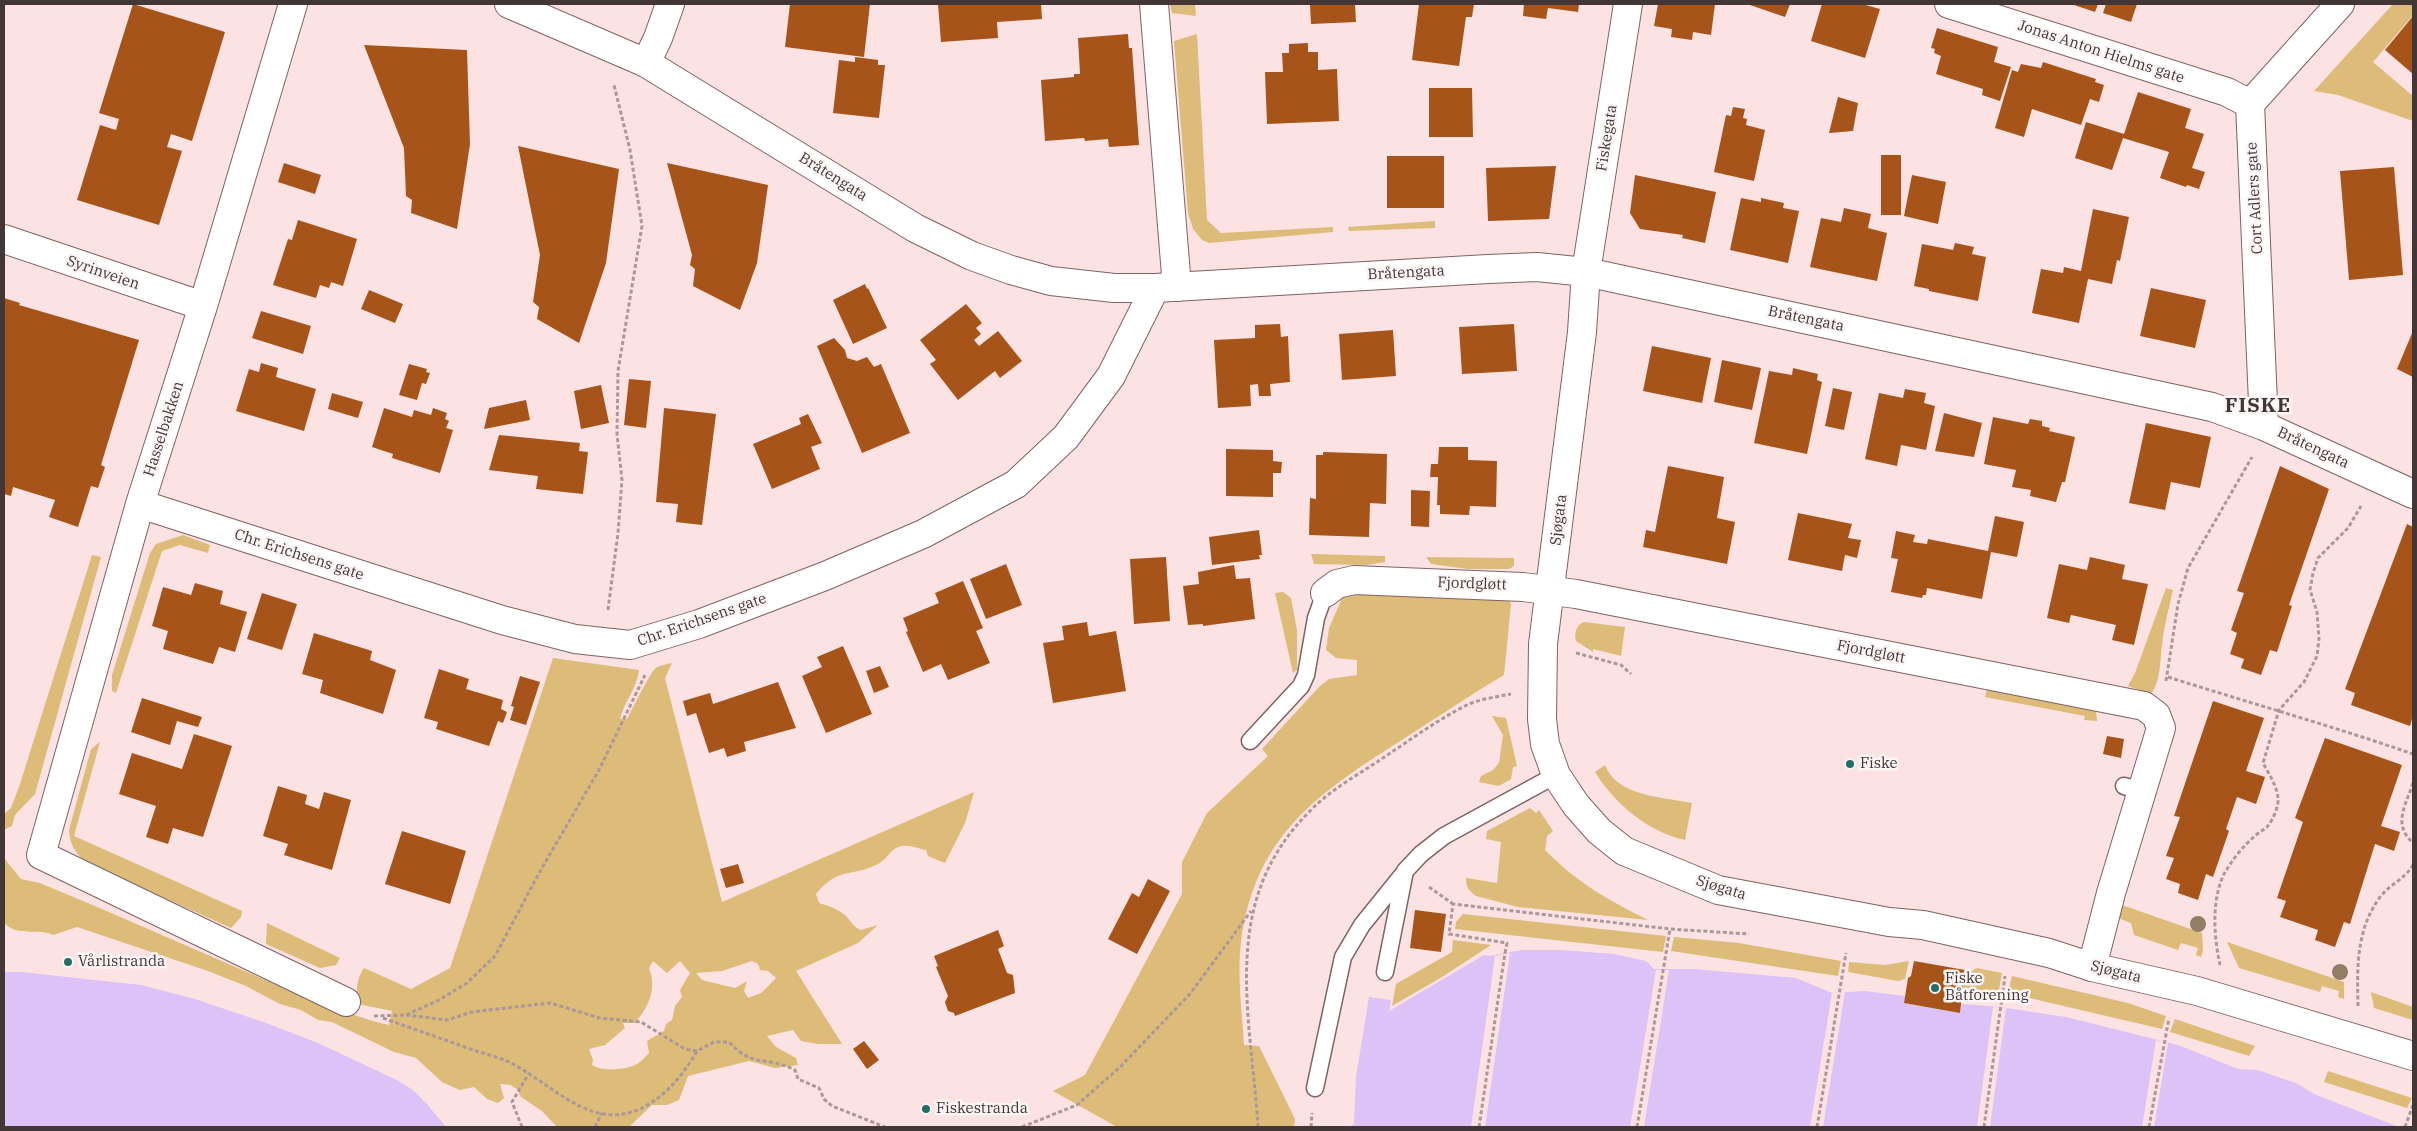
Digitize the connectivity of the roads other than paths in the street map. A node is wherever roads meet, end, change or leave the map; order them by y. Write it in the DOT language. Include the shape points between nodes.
graph roads {
  1 [pos="293,4"];
  2 [pos="509,4"];
  3 [pos="670,4"];
  4 [pos="1154,4"];
  5 [pos="1628,4"];
  6 [pos="1949,4"];
  7 [pos="2340,4"];
  8 [pos="646,63"];
  9 [pos="2250,104"];
  10 [pos="4,239"];
  11 [pos="1586,272"];
  12 [pos="1166,287"];
  13 [pos="203,306"];
  14 [pos="2264,426"];
  15 [pos="2413,494"];
  16 [pos="140,504"];
  17 [pos="1550,590"];
  18 [pos="1326,593"];
  19 [pos="1250,741"];
  20 [pos="1556,775"];
  21 [pos="1405,871"];
  22 [pos="2092,967"];
  23 [pos="1385,972"];
  24 [pos="346,1002"];
  25 [pos="2413,1056"];
  26 [pos="1315,1088"];
  1 -- 13 [label="street, Hasselbakken"];
  2 -- 8 [label="street, Bråtengata"];
  3 -- 8 [label="street"];
  4 -- 12 [label="street"];
  5 -- 11 [label="street, Fiskegata"];
  6 -- 9 [label="street, Jonas Anton Hielms gate" via="2227,92"];
  7 -- 9 [label="street"];
  8 -- 12 [label="street, Bråtengata" via="915,228 972,256 1051,281 1114,288"];
  9 -- 14 [label="street, Cort Adlers gate"];
  10 -- 13 [label="street, Syrinveien"];
  11 -- 12 [label="street, Bråtengata" via="1488,269"];
  11 -- 14 [label="street, Bråtengata" via="2212,407"];
  11 -- 17 [label="street, Sjøgata" via="1582,332"];
  12 -- 16 [label="street, Chr. Erichsens gate" via="1111,376 1066,437 1016,484 923,534 824,576 699,624 630,645 575,639 502,620"];
  13 -- 16 [label="street, Hasselbakken"];
  14 -- 15 [label="street, Bråtengata"];
  16 -- 24 [label="street, Hasselbakken" via="41,855"];
  17 -- 18 [label="street, Fjordgløtt" via="1354,580 1337,584"];
  17 -- 20 [label="street, Sjøgata" via="1543,644 1542,719"];
  17 -- 22 [label="street, Fjordgløtt" via="2144,706 2156,715 2161,728 2134,788"];
  18 -- 19 [label="lane" via="1316,618 1301,686"];
  20 -- 21 [label="lane" via="1444,836"];
  20 -- 22 [label="street, Sjøgata" via="1576,806 1599,831 1624,851 1718,890 1870,919 1923,925 2049,953"];
  21 -- 23 [label="lane"];
  21 -- 26 [label="lane" via="1362,925 1342,957"];
  22 -- 25 [label="street, Sjøgata" via="2213,996"];
}
